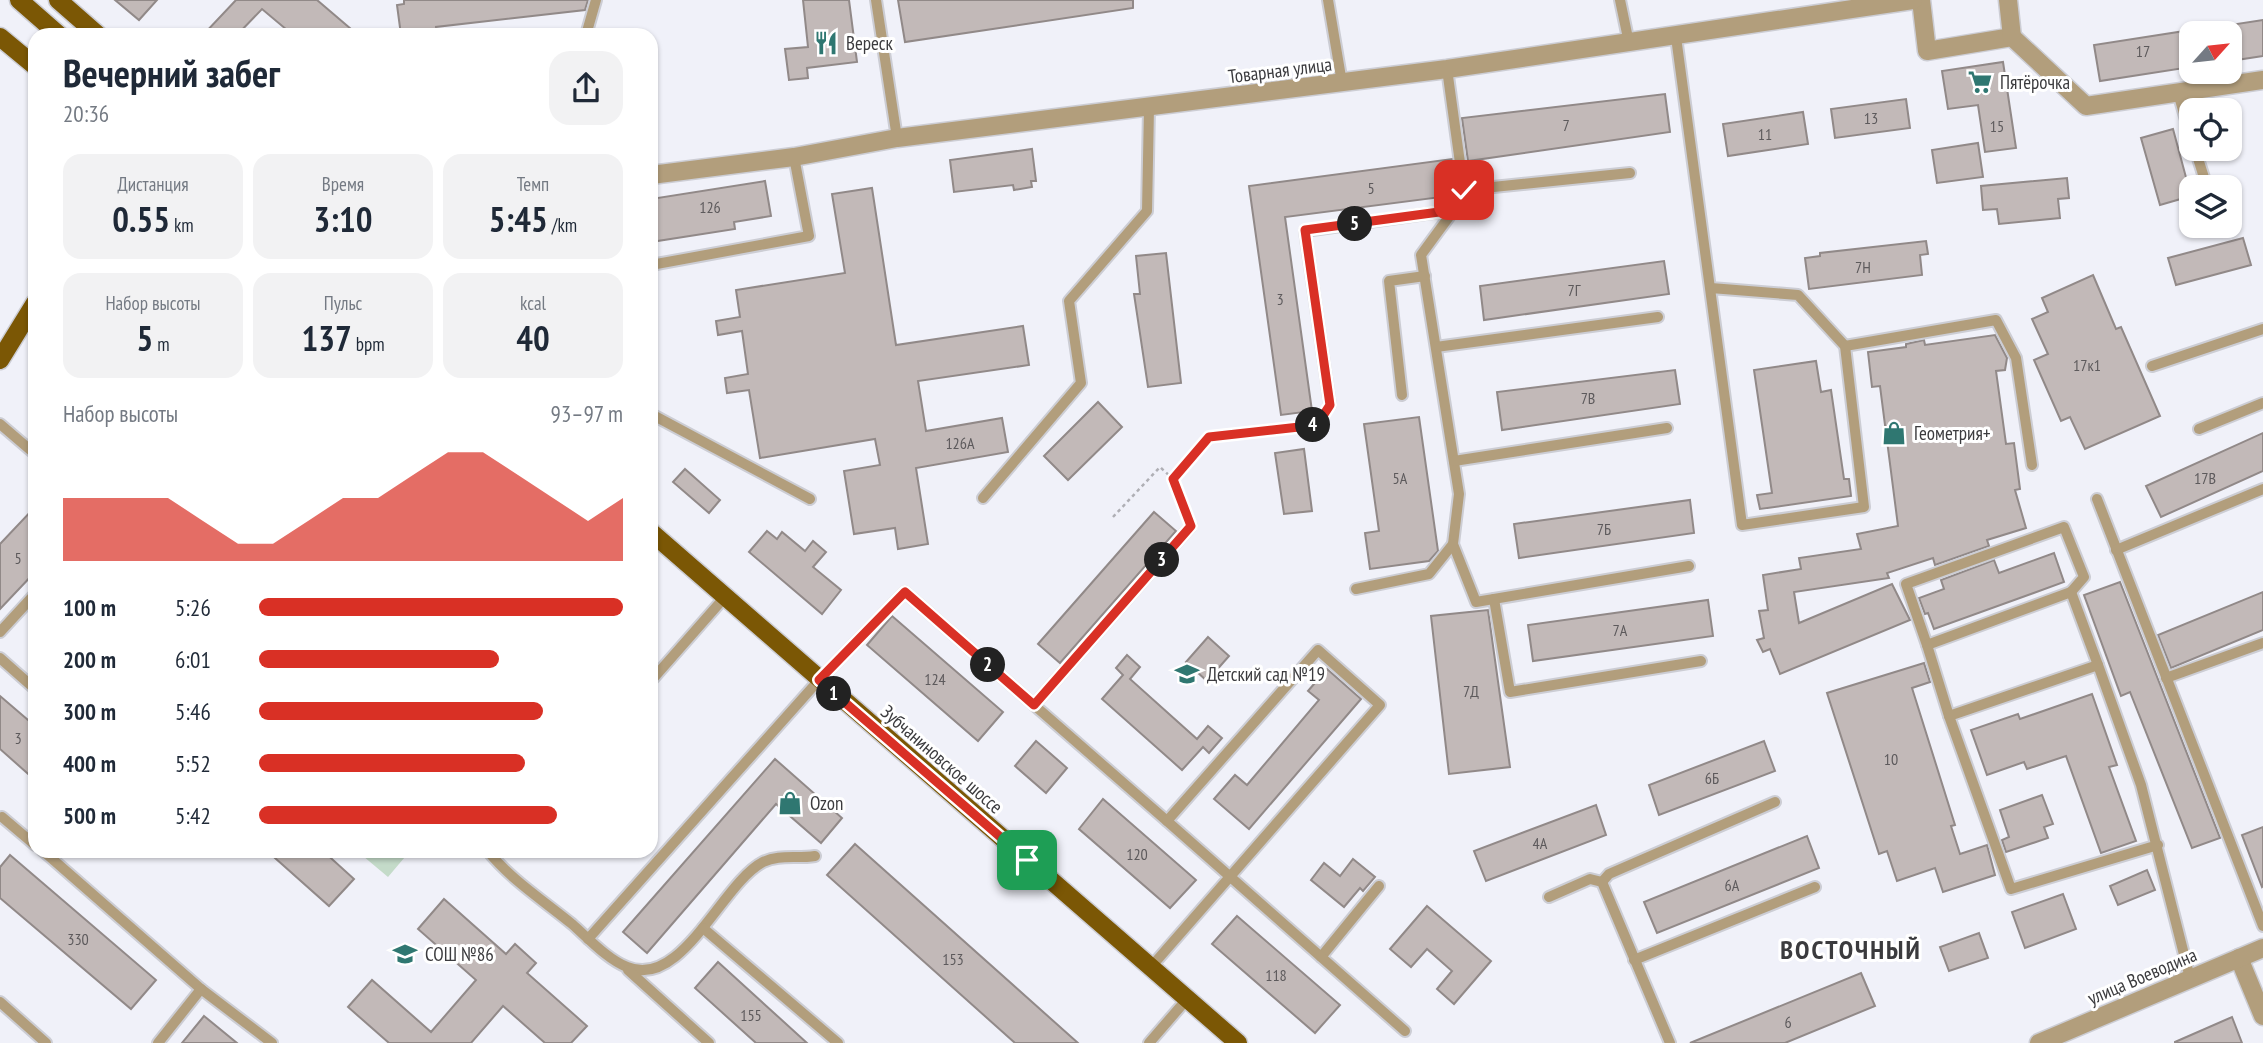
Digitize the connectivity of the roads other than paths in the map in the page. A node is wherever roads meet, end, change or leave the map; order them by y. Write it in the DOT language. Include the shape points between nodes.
graph roads {
  1 [pos="19,0"];
  2 [pos="58,0"];
  3 [pos="596,0"];
  4 [pos="876,0"];
  5 [pos="1328,0"];
  6 [pos="1620,0"];
  7 [pos="1913,0"];
  8 [pos="1921,0"];
  9 [pos="2008,0"];
  10 [pos="1814,7"];
  11 [pos="41,19"];
  12 [pos="81,21"];
  13 [pos="50,28"];
  14 [pos="90,28"];
  15 [pos="588,28"];
  16 [pos="0,37"];
  17 [pos="1676,37"];
  18 [pos="2012,37"];
  19 [pos="1629,43"];
  20 [pos="28,60"];
  21 [pos="1447,69"];
  22 [pos="2263,80"];
  23 [pos="1342,83"];
  24 [pos="2178,93"];
  25 [pos="2180,98"];
  26 [pos="1149,108"];
  27 [pos="897,138"];
  28 [pos="794,157"];
  29 [pos="1630,173"];
  30 [pos="658,174"];
  31 [pos="1464,190"];
  32 [pos="1454,210"];
  33 [pos="658,264"];
  34 [pos="1425,276"];
  35 [pos="1711,288"];
  36 [pos="28,314"];
  37 [pos="1658,317"];
  38 [pos="2263,329"];
  39 [pos="1436,346"];
  40 [pos="1845,346"];
  41 [pos="0,360"];
  42 [pos="2152,366"];
  43 [pos="1402,395"];
  44 [pos="2263,403"];
  45 [pos="1330,405"];
  46 [pos="658,418"];
  47 [pos="0,424"];
  48 [pos="1667,428"];
  49 [pos="2199,429"];
  50 [pos="28,448"];
  51 [pos="1454,461"];
  52 [pos="2032,465"];
  53 [pos="2263,489"];
  54 [pos="983,498"];
  55 [pos="810,499"];
  56 [pos="2097,499"];
  57 [pos="1191,526"];
  58 [pos="658,538"];
  59 [pos="1453,544"];
  60 [pos="2116,550"];
  61 [pos="1689,566"];
  62 [pos="1356,589"];
  63 [pos="2071,592"];
  64 [pos="724,598"];
  65 [pos="1494,599"];
  66 [pos="28,602"];
  67 [pos="0,632"];
  68 [pos="2263,643"];
  69 [pos="1927,645"];
  70 [pos="0,658"];
  71 [pos="1701,661"];
  72 [pos="2098,665"];
  73 [pos="658,673"];
  74 [pos="2166,678"];
  75 [pos="819,680"];
  76 [pos="28,683"];
  77 [pos="1034,705"];
  78 [pos="1949,716"];
  79 [pos="1775,802"];
  80 [pos="2,817"];
  81 [pos="1167,821"];
  82 [pos="28,839"];
  83 [pos="2158,845"];
  84 [pos="815,856"];
  85 [pos="50,858"];
  86 [pos="499,858"];
  87 [pos="1230,877"];
  88 [pos="1602,882"];
  89 [pos="1379,886"];
  90 [pos="1815,887"];
  91 [pos="1549,897"];
  92 [pos="2263,926"];
  93 [pos="703,928"];
  94 [pos="588,939"];
  95 [pos="2263,948"];
  96 [pos="1321,957"];
  97 [pos="2239,958"];
  98 [pos="1634,960"];
  99 [pos="623,965"];
  100 [pos="1151,967"];
  101 [pos="2190,978"];
  102 [pos="201,989"];
  103 [pos="1187,999"];
  104 [pos="0,1002"];
  105 [pos="2263,1016"];
  106 [pos="1405,1031"];
  107 [pos="46,1043"];
  108 [pos="159,1043"];
  109 [pos="272,1043"];
  110 [pos="709,1043"];
  111 [pos="838,1043"];
  112 [pos="1149,1043"];
  113 [pos="1238,1043"];
  114 [pos="1670,1043"];
  115 [pos="2039,1043"];
  1 -- 11 [label="main road"];
  2 -- 12 [label="main road"];
  3 -- 15 [label="lane"];
  4 -- 27 [label="lane"];
  5 -- 23 [label="lane"];
  6 -- 19 [label="lane"];
  7 -- 10 [label="street, Товарная улица"];
  8 -- 18 [label="street" via="1927,51"];
  9 -- 18 [label="street"];
  10 -- 17 [label="street, Товарная улица"];
  11 -- 12 [label="main road"];
  11 -- 13 [label="main road"];
  12 -- 14 [label="main road"];
  16 -- 20 [label="main road"];
  17 -- 19 [label="street, Товарная улица"];
  17 -- 35 [label="lane"];
  18 -- 24 [label="street" via="2086,106"];
  19 -- 21 [label="street, Товарная улица"];
  21 -- 23 [label="street, Товарная улица"];
  21 -- 31 [label="lane"];
  22 -- 24 [label="street"];
  23 -- 26 [label="street, Товарная улица"];
  24 -- 25 [label="lane"];
  26 -- 27 [label="street, Товарная улица"];
  26 -- 54 [label="lane" via="1147,211 1069,301 1081,383"];
  27 -- 28 [label="street, Товарная улица"];
  28 -- 30 [label="street, Товарная улица"];
  28 -- 33 [label="lane" via="809,236"];
  29 -- 31 [label="lane"];
  31 -- 32 [label="lane" via="1466,206"];
  32 -- 34 [label="lane" via="1421,255"];
  32 -- 45 [label="lane" via="1305,230"];
  34 -- 39 [label="lane"];
  34 -- 43 [label="lane" via="1389,281"];
  35 -- 40 [label="lane" via="1798,295"];
  35 -- 40 [label="lane" via="1742,525 1864,507"];
  36 -- 41 [label="main road"];
  37 -- 39 [label="lane"];
  38 -- 42 [label="lane"];
  39 -- 51 [label="lane"];
  40 -- 52 [label="lane" via="1996,320 2016,358"];
  44 -- 49 [label="lane"];
  46 -- 55 [label="lane"];
  47 -- 50 [label="lane"];
  48 -- 51 [label="lane"];
  51 -- 59 [label="lane" via="1459,494"];
  53 -- 60 [label="lane"];
  56 -- 60 [label="lane"];
  57 -- 77 [label="lane"];
  58 -- 64 [label="main road, Зубчаниновское шоссе"];
  59 -- 62 [label="lane" via="1429,575"];
  59 -- 65 [label="lane" via="1476,602"];
  60 -- 74 [label="lane"];
  61 -- 65 [label="lane"];
  63 -- 69 [label="lane"];
  63 -- 69 [label="lane" via="2084,577 2064,527 1906,584"];
  63 -- 72 [label="lane"];
  64 -- 73 [label="lane"];
  64 -- 75 [label="main road, Зубчаниновское шоссе"];
  65 -- 71 [label="lane" via="1510,692"];
  66 -- 67 [label="lane"];
  68 -- 74 [label="lane"];
  69 -- 78 [label="lane"];
  70 -- 76 [label="lane"];
  72 -- 78 [label="lane"];
  72 -- 83 [label="lane"];
  74 -- 92 [label="lane"];
  75 -- 77 [label="lane" via="905,592"];
  75 -- 94 [label="lane"];
  75 -- 100 [label="main road, Зубчаниновское шоссе"];
  77 -- 81 [label="lane"];
  78 -- 83 [label="lane" via="2011,889"];
  79 -- 88 [label="lane" via="1609,874"];
  80 -- 82 [label="lane"];
  81 -- 87 [label="lane"];
  81 -- 87 [label="lane" via="1318,649 1380,705"];
  83 -- 101 [label="lane"];
  84 -- 93 [label="lane" via="760,863 737,883"];
  85 -- 102 [label="lane"];
  86 -- 94 [label="lane"];
  87 -- 96 [label="lane"];
  87 -- 100 [label="lane"];
  88 -- 91 [label="lane" via="1591,879"];
  88 -- 98 [label="lane"];
  89 -- 96 [label="lane"];
  90 -- 98 [label="lane"];
  93 -- 99 [label="lane" via="670,960 649,970"];
  93 -- 111 [label="lane"];
  94 -- 99 [label="lane"];
  95 -- 97 [label="street, улица Воеводина"];
  96 -- 106 [label="lane"];
  97 -- 101 [label="street, улица Воеводина"];
  97 -- 105 [label="street"];
  98 -- 114 [label="lane"];
  99 -- 110 [label="lane"];
  100 -- 103 [label="main road, Зубчаниновское шоссе"];
  101 -- 115 [label="street, улица Воеводина"];
  102 -- 108 [label="lane"];
  102 -- 109 [label="lane"];
  103 -- 112 [label="lane"];
  103 -- 113 [label="main road, Зубчаниновское шоссе"];
  104 -- 107 [label="lane"];
}
